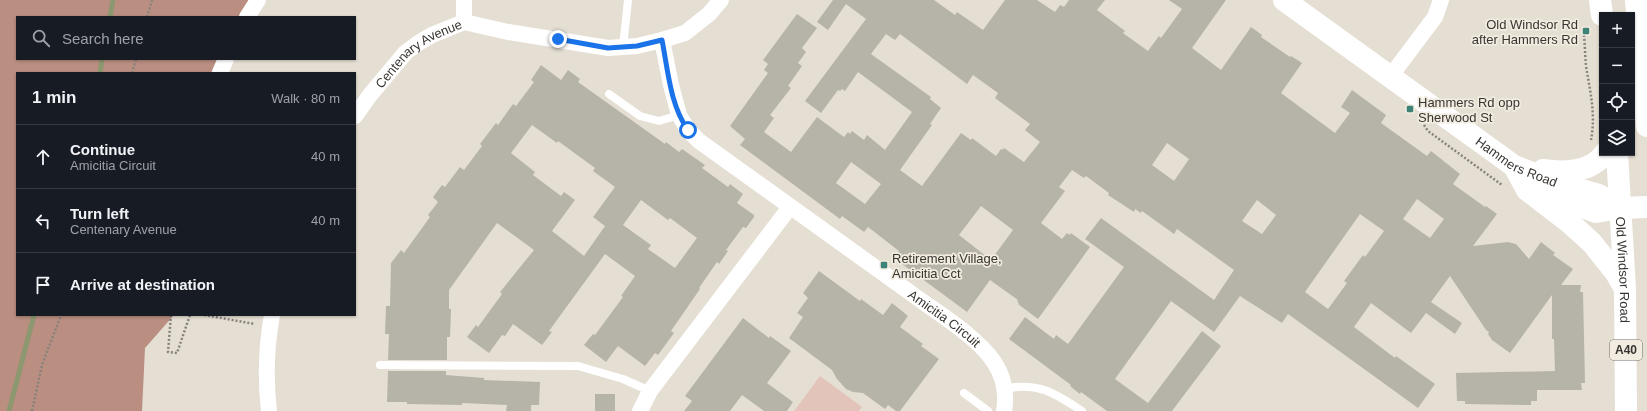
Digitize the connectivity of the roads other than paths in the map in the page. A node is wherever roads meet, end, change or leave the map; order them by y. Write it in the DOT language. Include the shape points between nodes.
graph roads {
  1 [pos="258,0"];
  2 [pos="464,0"];
  3 [pos="628,0"];
  4 [pos="722,0"];
  5 [pos="1284,0"];
  6 [pos="1441,0"];
  7 [pos="1600,0"];
  8 [pos="1636,0"];
  9 [pos="1602,12"];
  10 [pos="247,16"];
  11 [pos="464,22"];
  12 [pos="662,40"];
  13 [pos="622,47"];
  14 [pos="226,60"];
  15 [pos="220,72"];
  16 [pos="1390,77"];
  17 [pos="609,94"];
  18 [pos="356,115"];
  19 [pos="679,115"];
  20 [pos="1647,126"];
  21 [pos="1598,147"];
  22 [pos="1617,156"];
  23 [pos="1514,166"];
  24 [pos="790,207"];
  25 [pos="1647,207"];
  26 [pos="1621,208"];
  27 [pos="1625,289"];
  28 [pos="271,321"];
  29 [pos="380,365"];
  30 [pos="1005,389"];
  31 [pos="650,391"];
  32 [pos="964,393"];
  33 [pos="269,411"];
  34 [pos="640,411"];
  35 [pos="988,411"];
  36 [pos="1004,411"];
  37 [pos="1082,411"];
  38 [pos="1626,411"];
  1 -- 10 [label="street"];
  2 -- 11 [label="street"];
  3 -- 13 [label="lane"];
  4 -- 12 [label="street, Centenary Avenue" via="709,14 685,32"];
  5 -- 16 [label="main road, Hammers Road"];
  6 -- 16 [label="street" via="1435,17"];
  7 -- 9 [label="main road"];
  8 -- 20 [label="main road"];
  11 -- 13 [label="street, Centenary Avenue" via="508,32 608,48"];
  11 -- 18 [label="street, Centenary Avenue" via="432,35 406,52"];
  12 -- 13 [label="street, Centenary Avenue"];
  12 -- 19 [label="street, Amicitia Circuit"];
  14 -- 15 [label="street"];
  16 -- 23 [label="main road, Hammers Road"];
  17 -- 19 [label="lane" via="640,116 659,121"];
  19 -- 24 [label="street, Amicitia Circuit" via="688,130 699,141"];
  21 -- 23 [label="main road" via="1592,165 1578,170 1563,172"];
  22 -- 26 [label="main road, Old Windsor Road / A40"];
  23 -- 26 [label="main road, Hammers Road" via="1599,195"];
  23 -- 27 [label="main road" via="1527,190 1570,222 1592,244 1616,272"];
  24 -- 30 [label="street, Amicitia Circuit" via="984,349 994,362"];
  24 -- 31 [label="street"];
  25 -- 26 [label="main road"];
  26 -- 27 [label="main road, Old Windsor Road / A40"];
  27 -- 38 [label="main road, Old Windsor Road / A40"];
  28 -- 33 [label="street" via="266,360"];
  29 -- 31 [label="lane" via="578,366 622,379"];
  30 -- 36 [label="street, Amicitia Circuit"];
  30 -- 37 [label="lane" via="1020,386 1045,389"];
  31 -- 34 [label="street"];
  32 -- 35 [label="lane"];
}
